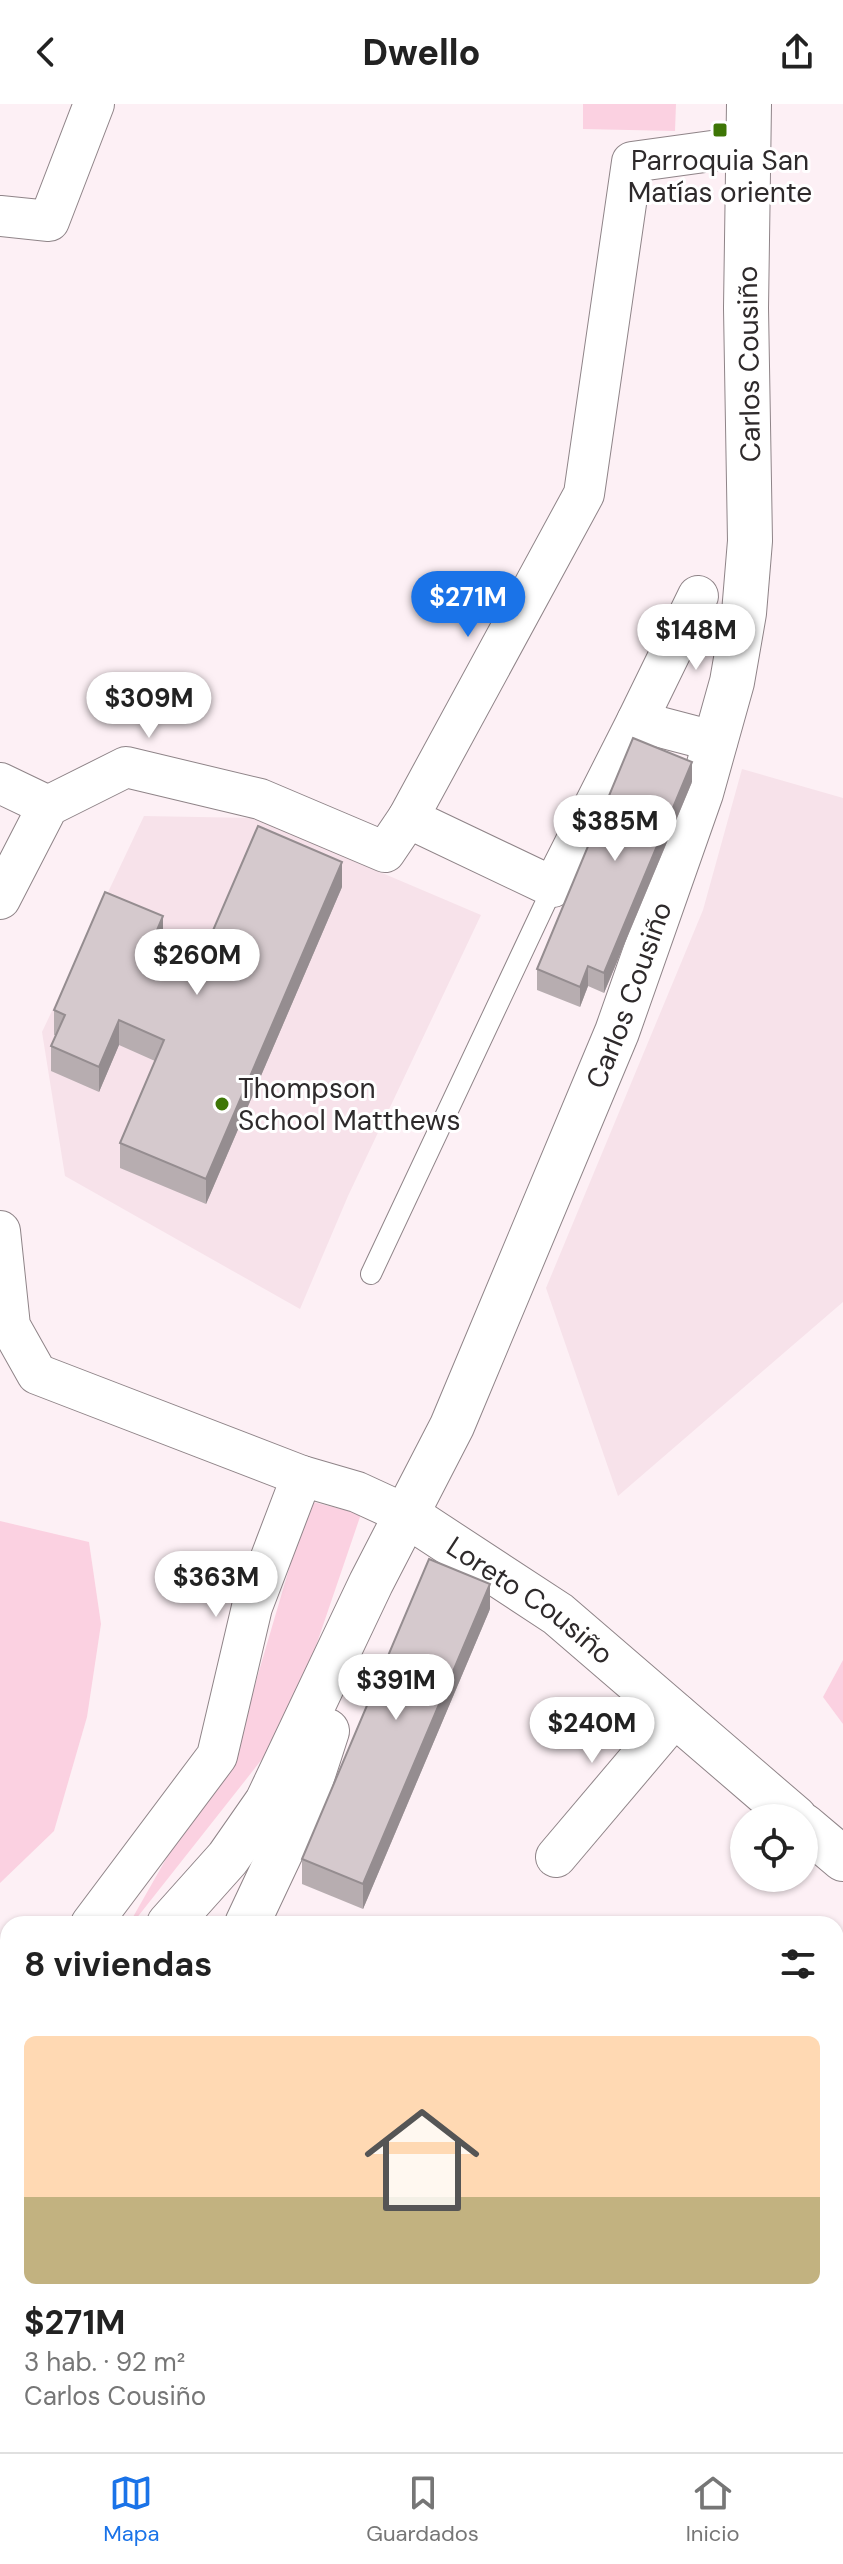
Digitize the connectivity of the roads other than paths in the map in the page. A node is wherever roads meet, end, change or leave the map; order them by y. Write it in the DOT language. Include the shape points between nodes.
graph roads {
  1 [pos="94,104"];
  2 [pos="748,125"];
  3 [pos="0,216"];
  4 [pos="698,596"];
  5 [pos="637,721"];
  6 [pos="717,742"];
  7 [pos="0,783"];
  8 [pos="48,806"];
  9 [pos="408,818"];
  10 [pos="553,887"];
  11 [pos="0,899"];
  12 [pos="0,1231"];
  13 [pos="371,1274"];
  14 [pos="302,1476"];
  15 [pos="407,1515"];
  16 [pos="342,1650"];
  17 [pos="677,1714"];
  18 [pos="779,1804"];
  19 [pos="818,1838"];
  20 [pos="556,1857"];
  21 [pos="843,1859"];
  22 [pos="97,1916"];
  23 [pos="176,1916"];
  24 [pos="251,1916"];
  1 -- 3 [label="street" via="49,221"];
  2 -- 6 [label="main road, Carlos Cousiño" via="750,541 742,627"];
  2 -- 9 [label="street" via="632,162 584,494"];
  4 -- 5 [label="street"];
  5 -- 6 [label="street"];
  5 -- 10 [label="street"];
  6 -- 15 [label="main road, Carlos Cousiño" via="617,1032 452,1426"];
  7 -- 8 [label="street"];
  8 -- 9 [label="street" via="126,767 260,799 385,852"];
  8 -- 11 [label="street"];
  9 -- 10 [label="street"];
  10 -- 13 [label="lane"];
  12 -- 14 [label="street" via="10,1326 37,1374"];
  14 -- 15 [label="street" via="357,1492"];
  14 -- 22 [label="street" via="252,1607 217,1756"];
  15 -- 16 [label="main road, Carlos Cousiño"];
  15 -- 17 [label="main road, Loreto Cousiño" via="539,1599"];
  16 -- 23 [label="main road, Carlos Cousiño" via="267,1802 220,1868"];
  16 -- 24 [label="main road, Carlos Cousiño" via="316,1771"];
  17 -- 18 [label="main road, Loreto Cousiño"];
  17 -- 20 [label="street"];
  19 -- 21 [label="main road"];
}
